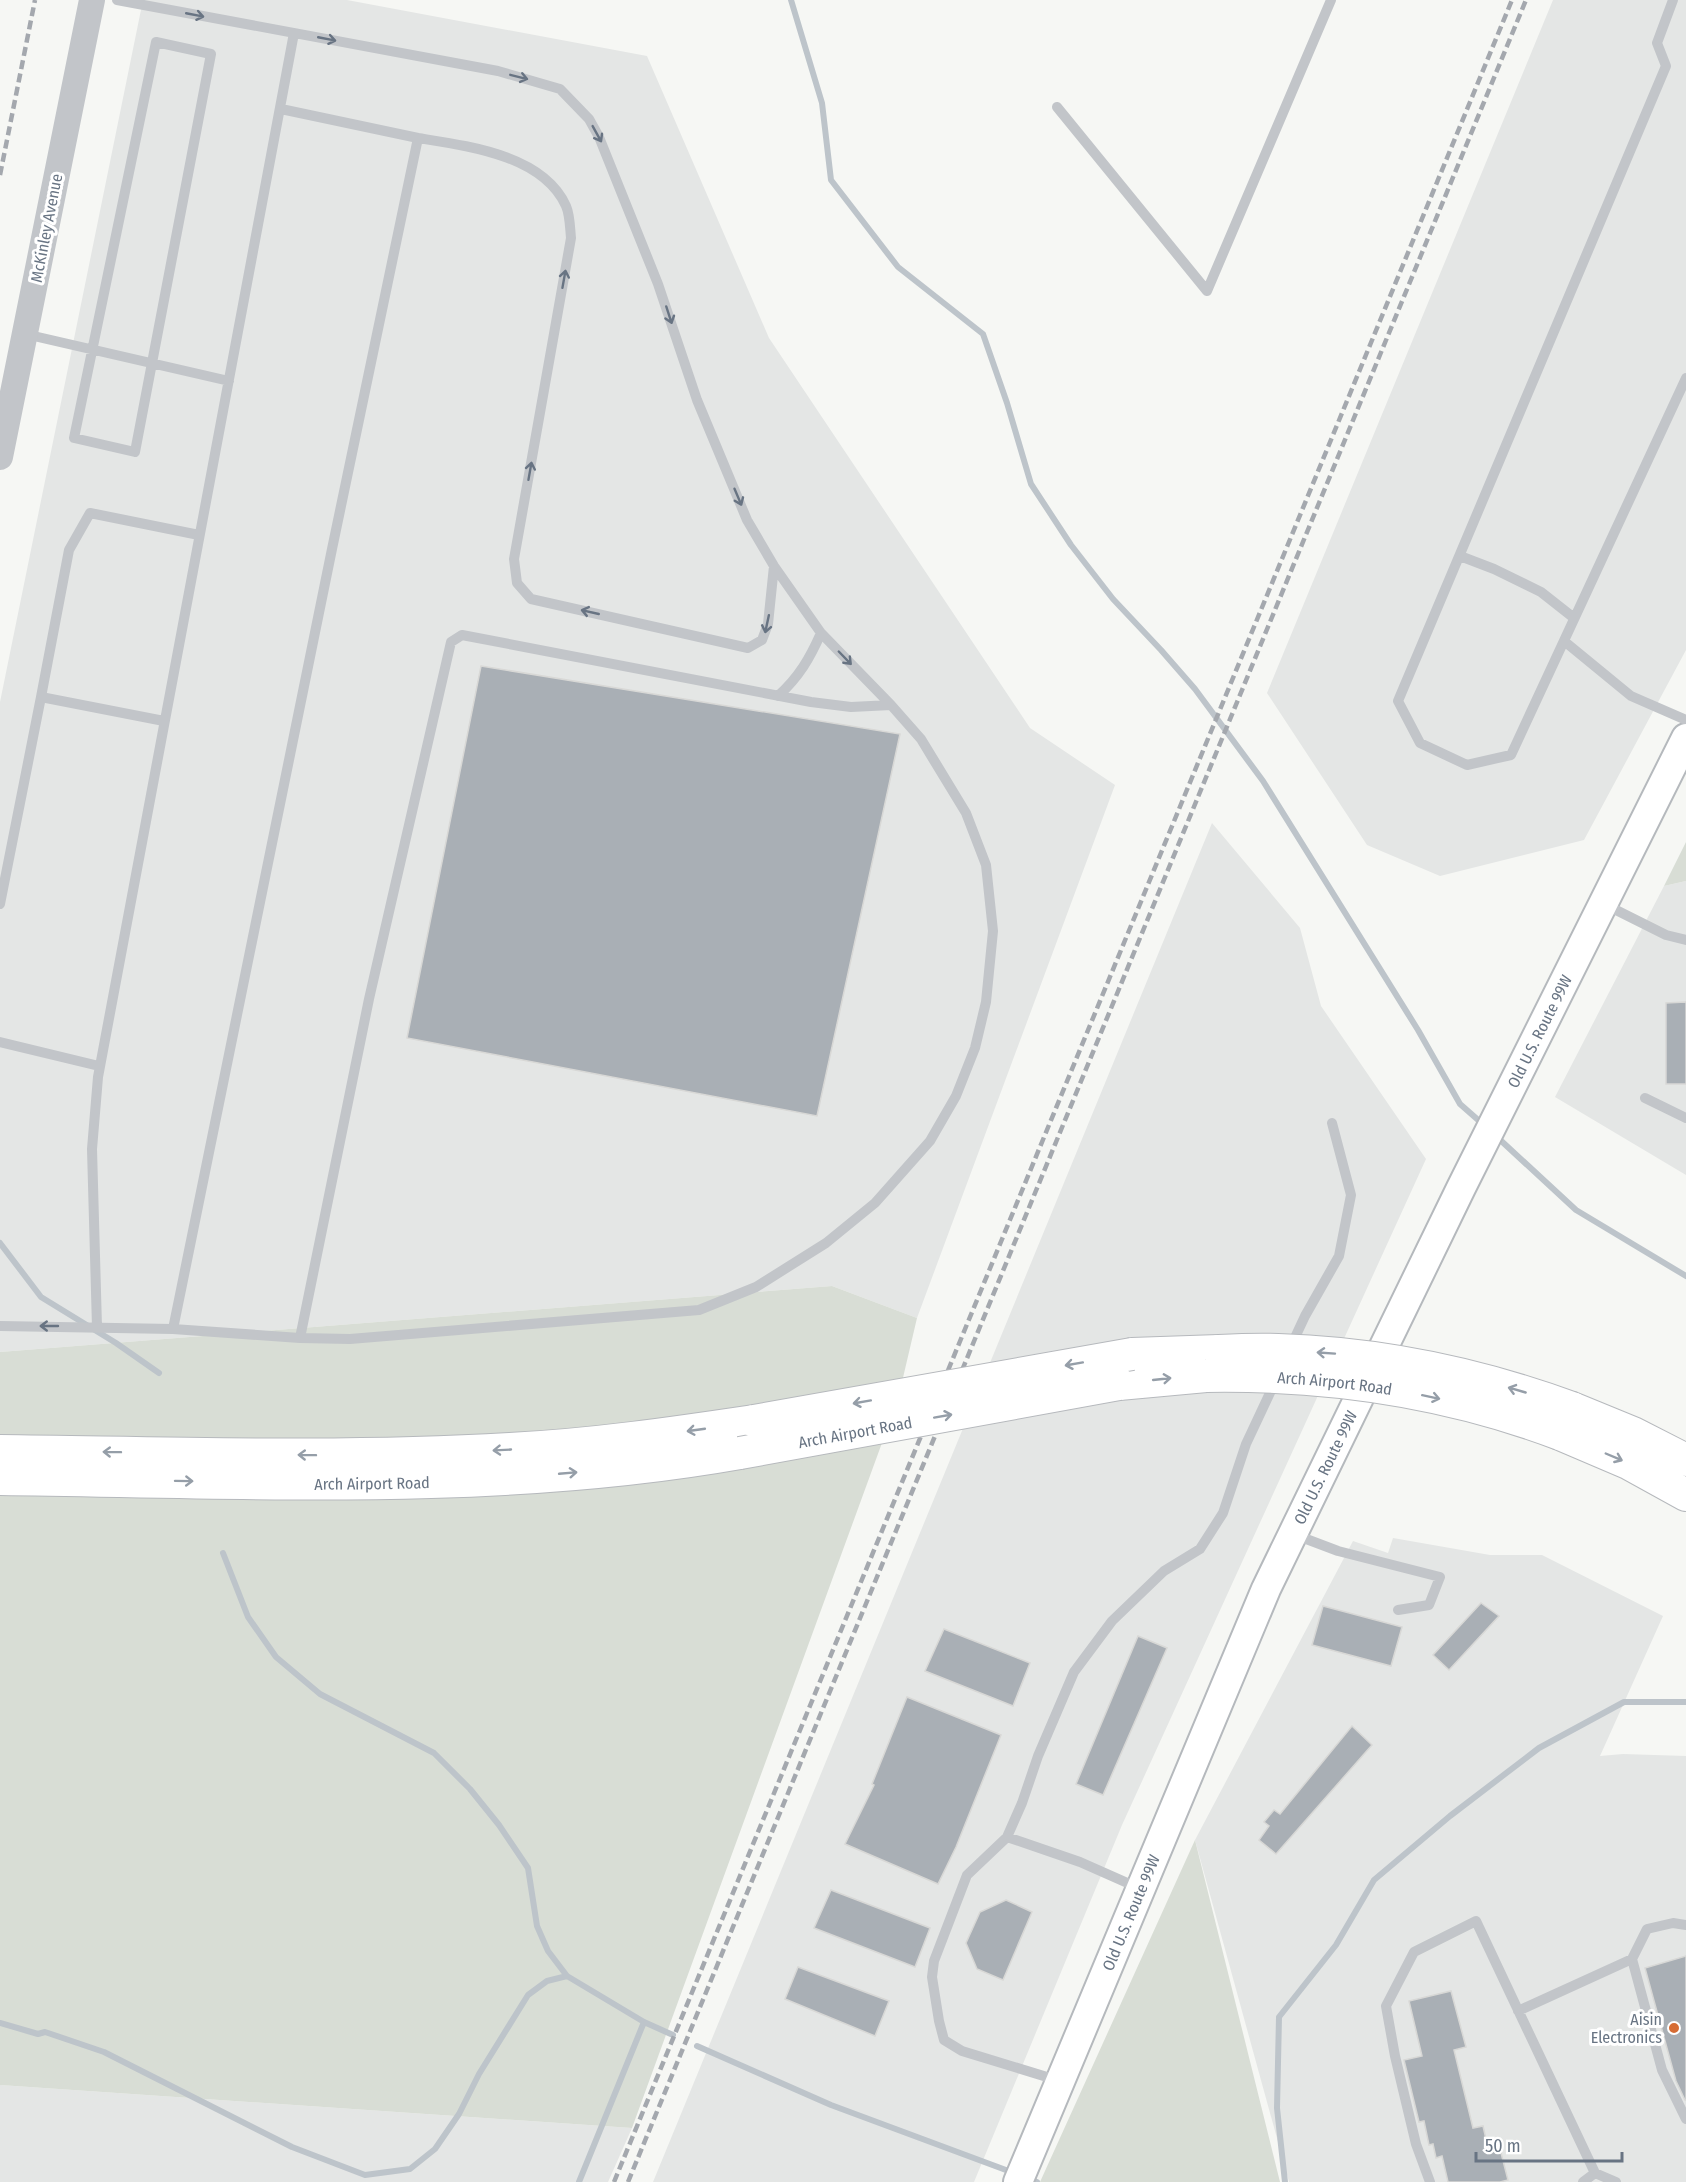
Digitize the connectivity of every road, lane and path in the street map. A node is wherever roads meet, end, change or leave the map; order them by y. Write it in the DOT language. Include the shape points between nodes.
graph roads {
  1 [pos="92,0"];
  2 [pos="117,0"];
  3 [pos="1331,0"];
  4 [pos="1673,0"];
  5 [pos="294,33"];
  6 [pos="1057,107"];
  7 [pos="281,109"];
  8 [pos="418,138"];
  9 [pos="25,334"];
  10 [pos="92,350"];
  11 [pos="152,364"];
  12 [pos="1686,378"];
  13 [pos="229,381"];
  14 [pos="0,457"];
  15 [pos="200,535"];
  16 [pos="1460,556"];
  17 [pos="774,566"];
  18 [pos="1574,618"];
  19 [pos="821,633"];
  20 [pos="1564,640"];
  21 [pos="778,696"];
  22 [pos="41,697"];
  23 [pos="891,705"];
  24 [pos="1686,720"];
  25 [pos="164,721"];
  26 [pos="1686,738"];
  27 [pos="0,904"];
  28 [pos="1604,904"];
  29 [pos="1686,940"];
  30 [pos="0,1042"];
  31 [pos="99,1066"];
  32 [pos="1645,1098"];
  33 [pos="1686,1118"];
  34 [pos="1332,1123"];
  35 [pos="0,1326"];
  36 [pos="98,1327"];
  37 [pos="173,1329"];
  38 [pos="300,1338"];
  39 [pos="1285,1359"];
  40 [pos="1213,1363"];
  41 [pos="1280,1370"];
  42 [pos="1566,1421"];
  43 [pos="0,1451"];
  44 [pos="1686,1460"];
  45 [pos="0,1479"];
  46 [pos="1686,1495"];
  47 [pos="1293,1534"];
  48 [pos="1398,1610"];
  49 [pos="1006,1837"];
  50 [pos="1141,1889"];
  51 [pos="1686,1925"];
  52 [pos="1632,1959"];
  53 [pos="1518,2011"];
  54 [pos="1061,2081"];
  55 [pos="1686,2119"];
  56 [pos="1595,2173"];
  57 [pos="1018,2182"];
  58 [pos="1430,2182"];
  59 [pos="1583,2182"];
  60 [pos="1616,2182"];
  1 -- 9 [label="street, McKinley Avenue"];
  2 -- 5 [label="lane, one-way"];
  3 -- 6 [label="lane" via="1207,291"];
  4 -- 16 [label="lane" via="1657,43 1666,66"];
  5 -- 7 [label="lane"];
  5 -- 17 [label="lane, one-way" via="498,71 551,85 560,89 589,119 658,284 697,400 747,520"];
  7 -- 8 [label="lane"];
  7 -- 13 [label="lane"];
  17 -- 8 [label="lane, one-way" via="768,624 762,640 748,648 531,599 517,583 514,559 571,238 568,209 556,188 537,172 479,147"];
  8 -- 37 [label="lane"];
  9 -- 10 [label="lane"];
  9 -- 14 [label="street, McKinley Avenue"];
  10 -- 11 [label="lane"];
  10 -- 11 [label="lane" via="74,438 135,452"];
  10 -- 11 [label="lane" via="156,42 211,54"];
  11 -- 13 [label="lane"];
  12 -- 18 [label="lane"];
  13 -- 15 [label="lane"];
  15 -- 22 [label="lane" via="90,513 69,550"];
  15 -- 25 [label="lane"];
  16 -- 18 [label="lane" via="1541,592"];
  16 -- 20 [label="lane" via="1398,701 1420,743 1467,765 1511,755"];
  17 -- 19 [label="lane"];
  18 -- 20 [label="lane"];
  19 -- 21 [label="lane" via="808,661"];
  19 -- 23 [label="lane, one-way"];
  20 -- 24 [label="lane" via="1630,696"];
  21 -- 23 [label="lane" via="852,707"];
  21 -- 38 [label="lane" via="462,635 451,642 369,999"];
  22 -- 25 [label="lane"];
  22 -- 27 [label="lane"];
  23 -- 38 [label="lane" via="921,739 966,813 986,865 993,931 986,1002 975,1048 956,1096 930,1141 875,1203 826,1243 756,1287 699,1310 350,1339"];
  25 -- 31 [label="lane"];
  26 -- 28 [label="main road, Old U.S. Route 99W"];
  28 -- 29 [label="lane" via="1666,935"];
  28 -- 47 [label="main road, Old U.S. Route 99W"];
  30 -- 31 [label="lane"];
  31 -- 36 [label="lane" via="92,1149"];
  32 -- 33 [label="lane"];
  34 -- 39 [label="lane" via="1351,1194 1339,1256"];
  36 -- 35 [label="lane, one-way"];
  36 -- 37 [label="lane"];
  37 -- 38 [label="lane"];
  40 -- 42 [label="main road, Arch Airport Road, bridge" via="1278,1350 1350,1355 1478,1379"];
  40 -- 43 [label="main road, Arch Airport Road, one-way, bridge" via="1132,1354 754,1421 596,1443 345,1455"];
  45 -- 40 [label="main road, Arch Airport Road, one-way, bridge" via="425,1482 563,1474 740,1453 1119,1384"];
  41 -- 49 [label="lane" via="1246,1444 1223,1513 1200,1549 1164,1571 1112,1622 1074,1672"];
  42 -- 44 [label="main road, Arch Airport Road" via="1633,1433"];
  42 -- 46 [label="main road, Arch Airport Road, one-way" via="1628,1463"];
  47 -- 48 [label="lane" via="1338,1551 1440,1577 1429,1605"];
  47 -- 50 [label="main road, Old U.S. Route 99W" via="1266,1589"];
  49 -- 50 [label="lane" via="1080,1862"];
  49 -- 54 [label="lane" via="967,1875 934,1961 932,1977 939,2021 944,2040 962,2051"];
  50 -- 54 [label="main road, Old U.S. Route 99W"];
  51 -- 52 [label="lane" via="1673,1923 1647,1929"];
  52 -- 53 [label="lane"];
  52 -- 55 [label="lane" via="1662,2070"];
  53 -- 56 [label="lane"];
  53 -- 58 [label="lane" via="1476,1922 1414,1952 1386,2006 1416,2144"];
  54 -- 57 [label="main road, Old U.S. Route 99W"];
  56 -- 59 [label="lane"];
  56 -- 60 [label="lane"];
}
